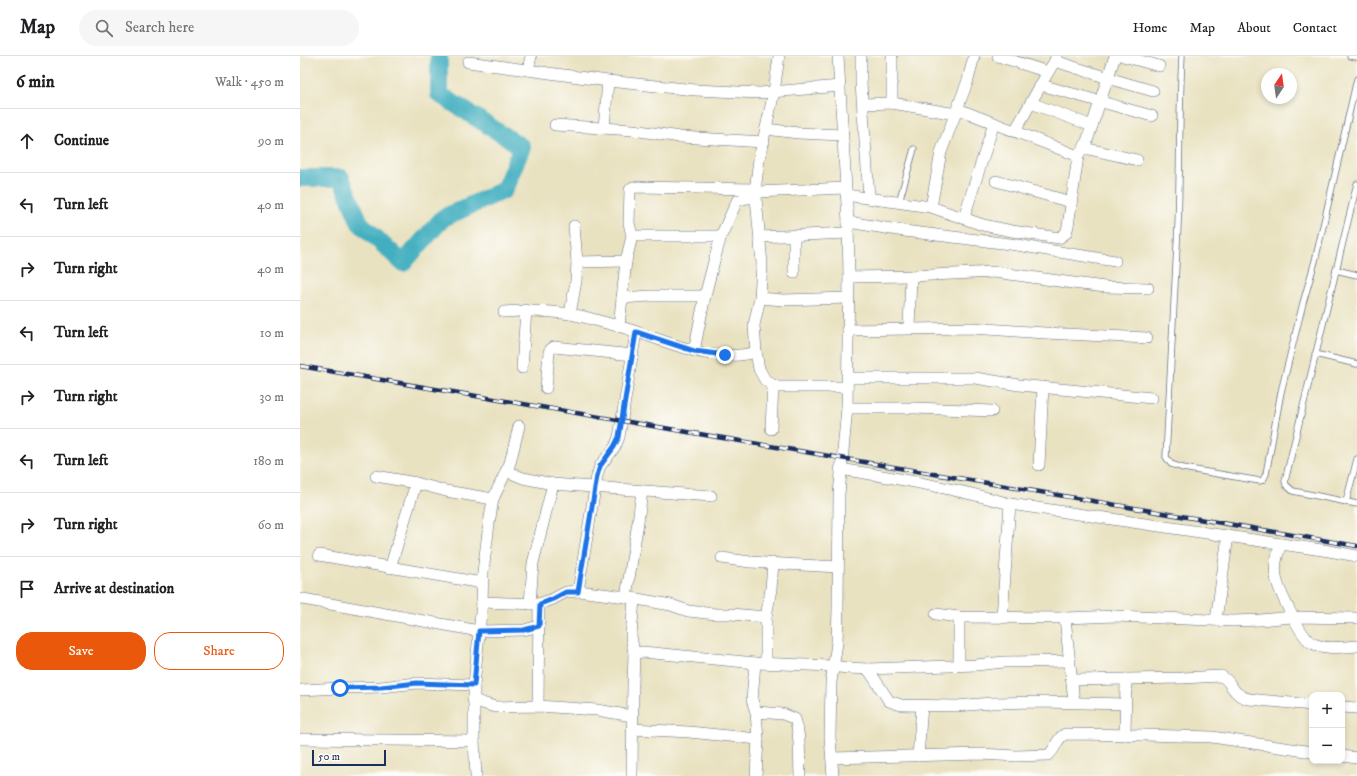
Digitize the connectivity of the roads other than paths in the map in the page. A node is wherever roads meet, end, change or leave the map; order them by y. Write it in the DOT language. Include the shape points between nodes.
graph roads {
  1 [pos="531,56"];
  2 [pos="779,56"];
  3 [pos="838,56"];
  4 [pos="860,56"];
  5 [pos="892,56"];
  6 [pos="974,56"];
  7 [pos="998,56"];
  8 [pos="1115,56"];
  9 [pos="1123,56"];
  10 [pos="1182,56"];
  11 [pos="1350,56"];
  12 [pos="1357,57"];
  13 [pos="1055,59"];
  14 [pos="468,62"];
  15 [pos="1159,66"];
  16 [pos="528,70"];
  17 [pos="1048,72"];
  18 [pos="1108,78"];
  19 [pos="1357,79"];
  20 [pos="608,81"];
  21 [pos="1041,84"];
  22 [pos="840,86"];
  23 [pos="1153,91"];
  24 [pos="774,92"];
  25 [pos="1100,102"];
  26 [pos="1031,103"];
  27 [pos="864,104"];
  28 [pos="892,104"];
  29 [pos="957,112"];
  30 [pos="1152,116"];
  31 [pos="994,123"];
  32 [pos="555,125"];
  33 [pos="1092,126"];
  34 [pos="604,128"];
  35 [pos="766,129"];
  36 [pos="1015,131"];
  37 [pos="842,135"];
  38 [pos="764,142"];
  39 [pos="914,149"];
  40 [pos="1081,152"];
  41 [pos="1136,160"];
  42 [pos="996,180"];
  43 [pos="1357,184"];
  44 [pos="845,192"];
  45 [pos="756,193"];
  46 [pos="869,198"];
  47 [pos="899,202"];
  48 [pos="1071,202"];
  49 [pos="931,207"];
  50 [pos="964,217"];
  51 [pos="848,222"];
  52 [pos="574,226"];
  53 [pos="848,233"];
  54 [pos="632,236"];
  55 [pos="721,236"];
  56 [pos="794,236"];
  57 [pos="760,237"];
  58 [pos="626,261"];
  59 [pos="1115,261"];
  60 [pos="577,262"];
  61 [pos="1336,270"];
  62 [pos="794,273"];
  63 [pos="1357,275"];
  64 [pos="911,276"];
  65 [pos="848,277"];
  66 [pos="1148,288"];
  67 [pos="705,296"];
  68 [pos="622,298"];
  69 [pos="760,298"];
  70 [pos="848,298"];
  71 [pos="526,310"];
  72 [pos="504,312"];
  73 [pos="570,314"];
  74 [pos="619,326"];
  75 [pos="909,328"];
  76 [pos="848,330"];
  77 [pos="636,332"];
  78 [pos="1147,338"];
  79 [pos="694,351"];
  80 [pos="756,352"];
  81 [pos="1315,354"];
  82 [pos="633,355"];
  83 [pos="1357,364"];
  84 [pos="522,368"];
  85 [pos="848,382"];
  86 [pos="773,386"];
  87 [pos="1043,387"];
  88 [pos="546,388"];
  89 [pos="1152,398"];
  90 [pos="847,408"];
  91 [pos="992,411"];
  92 [pos="519,426"];
  93 [pos="770,429"];
  94 [pos="1357,460"];
  95 [pos="1039,465"];
  96 [pos="840,469"];
  97 [pos="506,471"];
  98 [pos="376,476"];
  99 [pos="416,483"];
  100 [pos="553,484"];
  101 [pos="595,488"];
  102 [pos="642,491"];
  103 [pos="711,496"];
  104 [pos="493,498"];
  105 [pos="1346,502"];
  106 [pos="1010,504"];
  107 [pos="1357,504"];
  108 [pos="1228,536"];
  109 [pos="1281,544"];
  110 [pos="319,555"];
  111 [pos="1357,556"];
  112 [pos="722,558"];
  113 [pos="773,563"];
  114 [pos="838,567"];
  115 [pos="390,568"];
  116 [pos="482,583"];
  117 [pos="578,592"];
  118 [pos="630,598"];
  119 [pos="303,599"];
  120 [pos="482,602"];
  121 [pos="535,604"];
  122 [pos="936,614"];
  123 [pos="766,617"];
  124 [pos="959,617"];
  125 [pos="1002,617"];
  126 [pos="1292,617"];
  127 [pos="1065,618"];
  128 [pos="1357,618"];
  129 [pos="1216,620"];
  130 [pos="539,626"];
  131 [pos="479,631"];
  132 [pos="1357,646"];
  133 [pos="634,653"];
  134 [pos="1070,661"];
  135 [pos="760,663"];
  136 [pos="959,665"];
  137 [pos="832,666"];
  138 [pos="868,669"];
  139 [pos="1126,679"];
  140 [pos="1073,680"];
  141 [pos="474,685"];
  142 [pos="301,690"];
  143 [pos="473,700"];
  144 [pos="1074,702"];
  145 [pos="1125,704"];
  146 [pos="1309,705"];
  147 [pos="538,706"];
  148 [pos="922,706"];
  149 [pos="1345,707"];
  150 [pos="1357,708"];
  151 [pos="756,712"];
  152 [pos="632,716"];
  153 [pos="632,729"];
  154 [pos="1125,735"];
  155 [pos="300,739"];
  156 [pos="758,739"];
  157 [pos="474,742"];
  158 [pos="1309,752"];
  159 [pos="918,756"];
  160 [pos="1345,756"];
  161 [pos="832,758"];
  162 [pos="1357,758"];
  163 [pos="476,776"];
  164 [pos="632,776"];
  165 [pos="756,776"];
  166 [pos="800,776"];
  167 [pos="833,776"];
  1 -- 16 [label="street"];
  2 -- 24 [label="street"];
  3 -- 22 [label="street"];
  4 -- 27 [label="street"];
  5 -- 28 [label="street"];
  6 -- 29 [label="street"];
  7 -- 17 [label="street"];
  8 -- 18 [label="street"];
  9 -- 15 [label="street"];
  10 -- 19 [label="lane" via="1178,227 1166,457 1171,464 1183,468 1260,481 1266,474 1281,392"];
  11 -- 12 [label="lane"];
  13 -- 17 [label="street"];
  13 -- 18 [label="street"];
  14 -- 16 [label="street"];
  16 -- 20 [label="street"];
  17 -- 21 [label="street"];
  18 -- 23 [label="street"];
  18 -- 25 [label="street"];
  20 -- 24 [label="street" via="695,90"];
  20 -- 34 [label="street"];
  21 -- 25 [label="street"];
  21 -- 26 [label="street"];
  22 -- 24 [label="street"];
  22 -- 37 [label="street"];
  24 -- 35 [label="street"];
  25 -- 30 [label="street"];
  25 -- 33 [label="street"];
  26 -- 33 [label="street"];
  26 -- 36 [label="street"];
  27 -- 28 [label="street"];
  27 -- 46 [label="street"];
  28 -- 29 [label="street"];
  29 -- 31 [label="street"];
  29 -- 49 [label="street" via="941,152"];
  31 -- 36 [label="street"];
  31 -- 50 [label="street"];
  32 -- 34 [label="street"];
  33 -- 40 [label="street"];
  34 -- 38 [label="street" via="680,137"];
  35 -- 37 [label="street"];
  35 -- 38 [label="street"];
  36 -- 40 [label="street"];
  37 -- 44 [label="street"];
  38 -- 45 [label="street" via="759,159"];
  39 -- 47 [label="lane"];
  40 -- 41 [label="street"];
  40 -- 48 [label="street"];
  42 -- 48 [label="street"];
  43 -- 61 [label="lane"];
  44 -- 45 [label="street"];
  44 -- 46 [label="street"];
  44 -- 51 [label="street"];
  45 -- 54 [label="street" via="720,187 633,187 630,190"];
  45 -- 55 [label="street" via="737,201"];
  45 -- 57 [label="street"];
  46 -- 47 [label="street"];
  47 -- 49 [label="street"];
  48 -- 50 [label="street" via="1066,233 1059,238 983,225"];
  49 -- 50 [label="street"];
  51 -- 53 [label="street"];
  51 -- 59 [label="street"];
  52 -- 60 [label="street"];
  53 -- 56 [label="street"];
  53 -- 65 [label="street"];
  54 -- 55 [label="street"];
  54 -- 58 [label="street"];
  55 -- 67 [label="street"];
  56 -- 57 [label="street"];
  56 -- 62 [label="street"];
  57 -- 69 [label="street"];
  58 -- 60 [label="street"];
  58 -- 68 [label="street"];
  60 -- 73 [label="street"];
  61 -- 63 [label="lane"];
  61 -- 81 [label="lane"];
  64 -- 65 [label="street"];
  64 -- 66 [label="street" via="995,272 1079,284"];
  64 -- 75 [label="street"];
  65 -- 70 [label="street"];
  67 -- 68 [label="street"];
  67 -- 79 [label="street"];
  68 -- 74 [label="street"];
  69 -- 70 [label="street"];
  69 -- 80 [label="street" via="754,325"];
  70 -- 76 [label="street"];
  71 -- 72 [label="street"];
  71 -- 73 [label="street"];
  71 -- 84 [label="street"];
  73 -- 74 [label="street"];
  74 -- 77 [label="street"];
  75 -- 76 [label="street"];
  75 -- 78 [label="street" via="972,328"];
  76 -- 85 [label="street"];
  77 -- 79 [label="street"];
  77 -- 82 [label="street"];
  79 -- 80 [label="street" via="737,356"];
  80 -- 86 [label="street" via="759,369 765,380"];
  81 -- 83 [label="lane"];
  81 -- 105 [label="lane" via="1285,481 1293,491"];
  82 -- 88 [label="street" via="554,347 549,352"];
  82 -- 101 [label="street" via="619,437 600,466"];
  85 -- 86 [label="street" via="790,388"];
  85 -- 87 [label="street" via="950,377"];
  85 -- 90 [label="street"];
  86 -- 93 [label="street"];
  87 -- 89 [label="street"];
  87 -- 95 [label="street"];
  90 -- 91 [label="street"];
  90 -- 96 [label="street"];
  92 -- 97 [label="street"];
  94 -- 105 [label="lane"];
  96 -- 106 [label="street" via="972,493"];
  96 -- 114 [label="street"];
  97 -- 100 [label="street" via="522,478"];
  97 -- 104 [label="street"];
  98 -- 99 [label="street"];
  99 -- 104 [label="street" via="446,491"];
  99 -- 115 [label="street"];
  100 -- 101 [label="street"];
  100 -- 121 [label="street" via="533,563"];
  101 -- 102 [label="street"];
  101 -- 117 [label="street"];
  102 -- 103 [label="street"];
  102 -- 118 [label="street"];
  104 -- 116 [label="street"];
  105 -- 107 [label="lane"];
  106 -- 108 [label="street"];
  106 -- 125 [label="street"];
  108 -- 109 [label="street"];
  108 -- 129 [label="street"];
  109 -- 111 [label="street"];
  109 -- 126 [label="street" via="1276,558 1276,578"];
  110 -- 115 [label="street"];
  112 -- 113 [label="street"];
  113 -- 114 [label="street"];
  113 -- 123 [label="street"];
  114 -- 137 [label="street" via="837,643"];
  115 -- 116 [label="street"];
  116 -- 120 [label="street"];
  117 -- 118 [label="street"];
  117 -- 121 [label="street" via="566,592"];
  118 -- 123 [label="street" via="671,605 688,611"];
  118 -- 133 [label="street"];
  119 -- 131 [label="street"];
  120 -- 121 [label="street"];
  120 -- 131 [label="street"];
  121 -- 130 [label="street"];
  122 -- 124 [label="street"];
  123 -- 135 [label="street"];
  124 -- 125 [label="street"];
  124 -- 136 [label="street"];
  125 -- 127 [label="street"];
  126 -- 128 [label="street"];
  126 -- 129 [label="street"];
  126 -- 132 [label="street" via="1303,636 1313,644 1328,647"];
  127 -- 129 [label="street" via="1116,616"];
  127 -- 134 [label="street"];
  130 -- 131 [label="street" via="524,630"];
  130 -- 147 [label="street"];
  131 -- 141 [label="street"];
  133 -- 135 [label="street"];
  133 -- 152 [label="street"];
  134 -- 136 [label="street"];
  134 -- 140 [label="street"];
  135 -- 137 [label="street"];
  135 -- 151 [label="street" via="752,700"];
  136 -- 138 [label="street"];
  137 -- 138 [label="street"];
  137 -- 161 [label="street"];
  138 -- 148 [label="street" via="889,701 901,705"];
  139 -- 140 [label="street"];
  139 -- 145 [label="street"];
  139 -- 146 [label="street" via="1221,676 1241,697"];
  140 -- 144 [label="street"];
  141 -- 142 [label="street" via="417,683"];
  141 -- 143 [label="street"];
  143 -- 147 [label="street" via="501,707"];
  143 -- 157 [label="street"];
  144 -- 145 [label="street"];
  144 -- 148 [label="street"];
  145 -- 154 [label="street"];
  147 -- 152 [label="street" via="597,710"];
  148 -- 159 [label="street"];
  149 -- 150 [label="street"];
  151 -- 156 [label="street"];
  151 -- 166 [label="street" via="783,714 795,719"];
  152 -- 153 [label="street"];
  153 -- 156 [label="street"];
  153 -- 164 [label="street"];
  154 -- 158 [label="street" via="1212,738"];
  154 -- 159 [label="street" via="1065,734 1048,755"];
  155 -- 157 [label="street"];
  156 -- 165 [label="street"];
  157 -- 163 [label="street"];
  159 -- 161 [label="street"];
  160 -- 162 [label="street"];
  161 -- 167 [label="street"];
}
